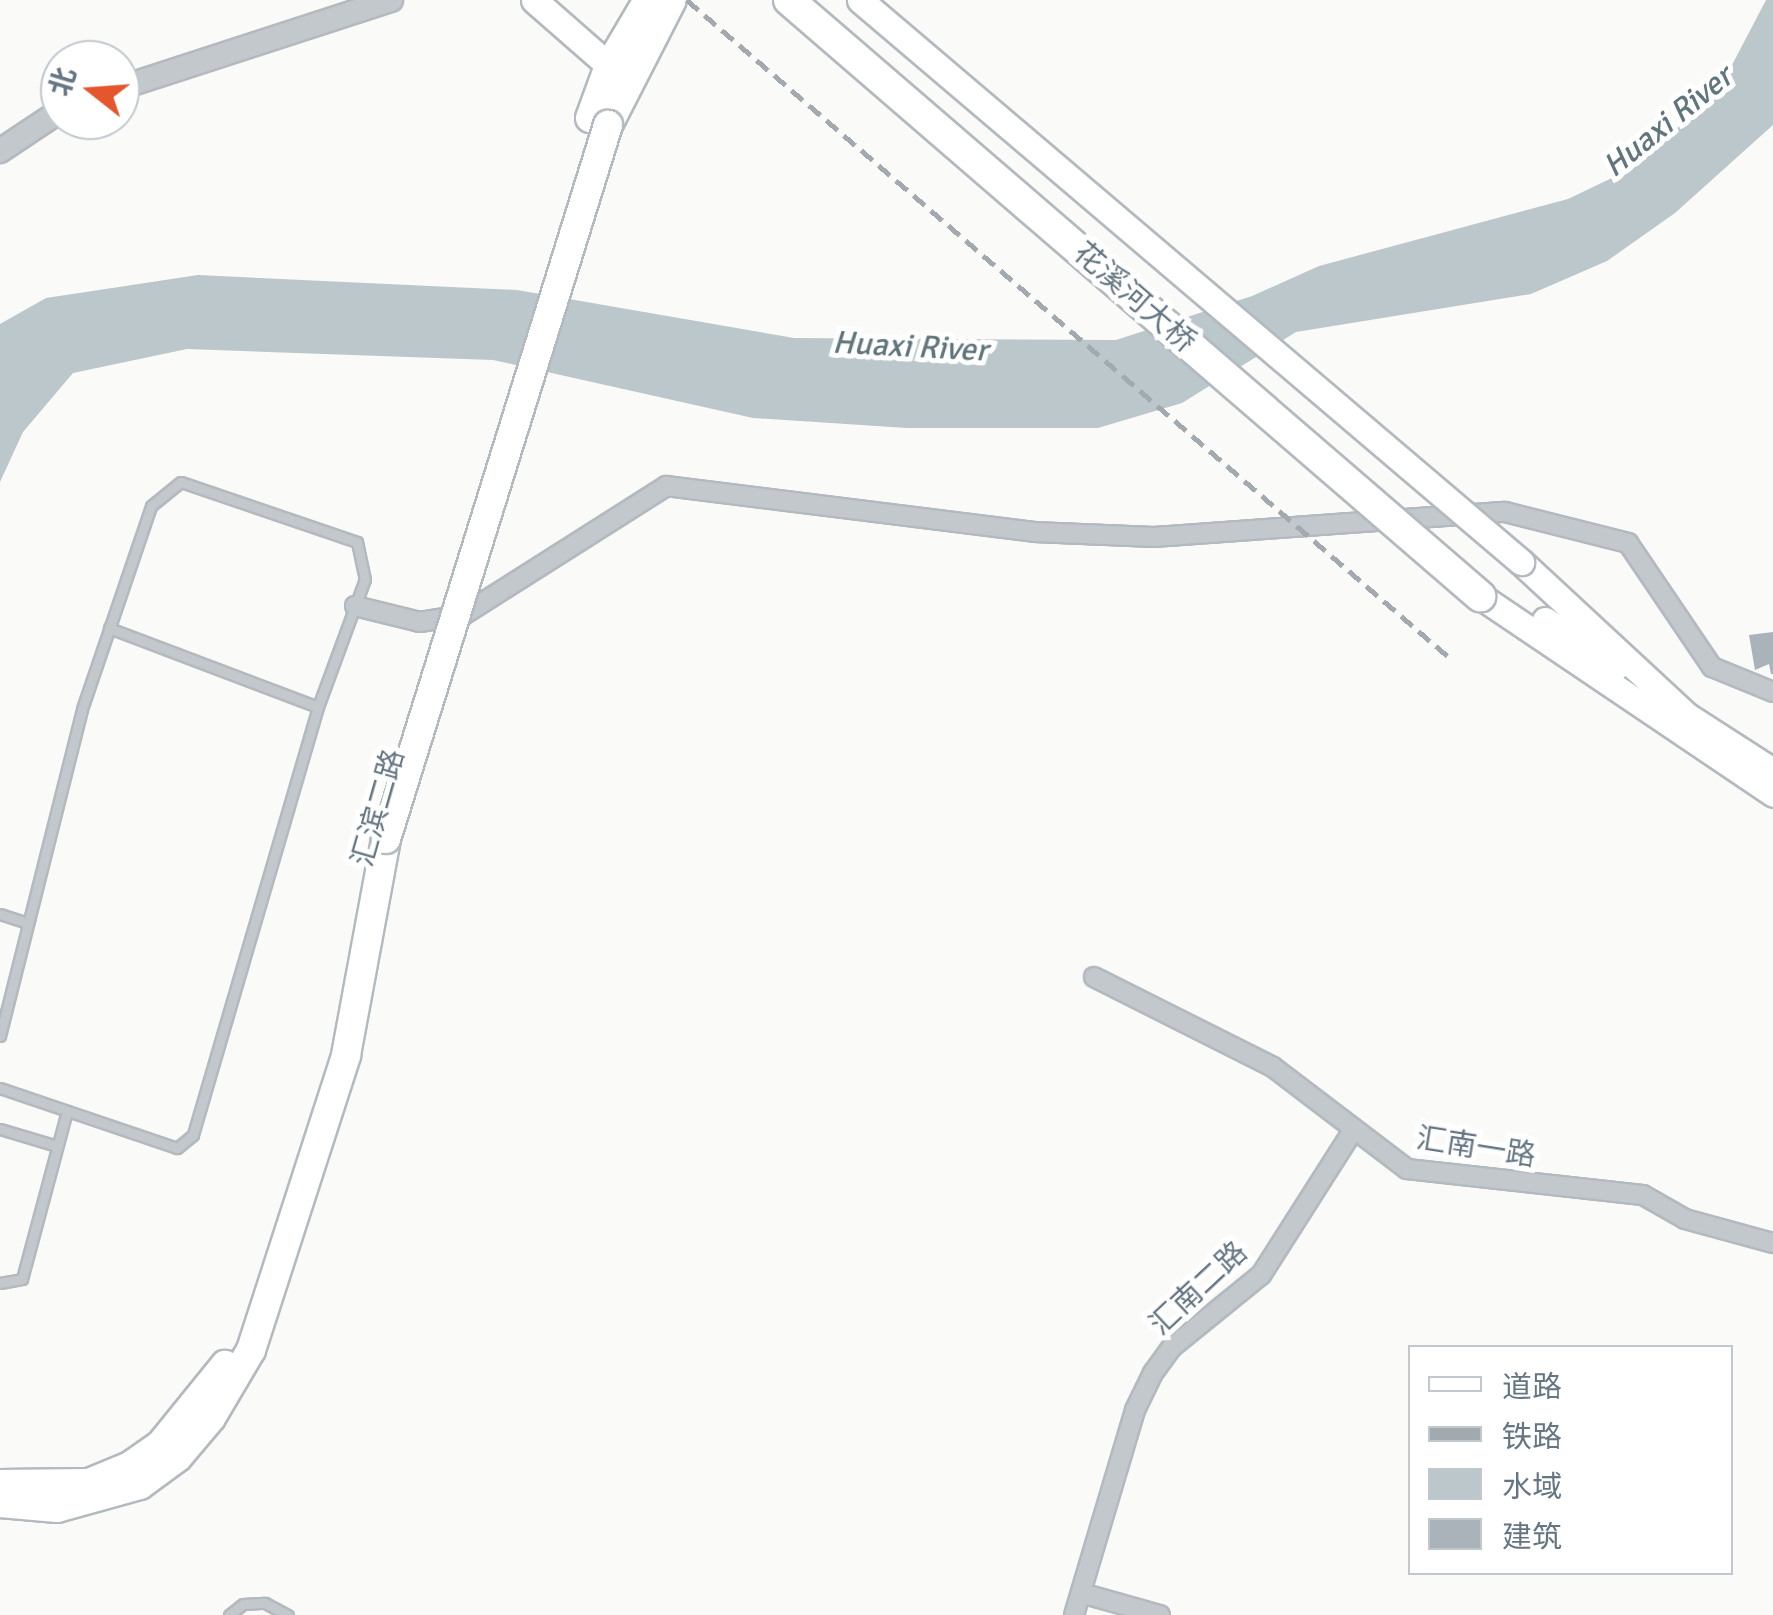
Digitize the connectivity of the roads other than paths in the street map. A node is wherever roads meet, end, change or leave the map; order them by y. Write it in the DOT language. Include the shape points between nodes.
graph roads {
  1 [pos="392,0"];
  2 [pos="534,0"];
  3 [pos="648,0"];
  4 [pos="672,0"];
  5 [pos="789,0"];
  6 [pos="817,0"];
  7 [pos="860,0"];
  8 [pos="617,73"];
  9 [pos="140,82"];
  10 [pos="40,125"];
  11 [pos="0,152"];
  12 [pos="1485,589"];
  13 [pos="355,606"];
  14 [pos="109,628"];
  15 [pos="1773,692"];
  16 [pos="318,708"];
  17 [pos="1686,715"];
  18 [pos="1773,770"];
  19 [pos="1773,794"];
  20 [pos="0,914"];
  21 [pos="28,922"];
  22 [pos="1094,978"];
  23 [pos="0,1036"];
  24 [pos="0,1088"];
  25 [pos="67,1112"];
  26 [pos="0,1129"];
  27 [pos="1352,1132"];
  28 [pos="56,1146"];
  29 [pos="1773,1243"];
  30 [pos="0,1283"];
  31 [pos="245,1347"];
  32 [pos="0,1484"];
  33 [pos="0,1504"];
  34 [pos="1081,1593"];
  35 [pos="229,1615"];
  36 [pos="288,1615"];
  37 [pos="1074,1615"];
  38 [pos="1160,1615"];
  1 -- 9 [label="street"];
  2 -- 8 [label="main road"];
  3 -- 8 [label="main road, 汇滨二路"];
  4 -- 8 [label="main road"];
  5 -- 12 [label="highway, 花溪河大桥, bridge"];
  6 -- 12 [label="highway, 花溪河大桥"];
  7 -- 17 [label="main road, 花溪河大桥, bridge" via="1521,562"];
  8 -- 31 [label="main road, 汇滨二路, bridge" via="378,835 338,1055"];
  10 -- 11 [label="street"];
  12 -- 17 [label="main road"];
  12 -- 19 [label="main road"];
  13 -- 14 [label="lane" via="365,580 357,542 181,482 151,506"];
  13 -- 15 [label="street" via="420,622 463,614 666,486 1034,532 1136,536 1505,512 1628,543 1712,667"];
  13 -- 16 [label="lane"];
  14 -- 16 [label="lane"];
  14 -- 21 [label="lane"];
  16 -- 25 [label="lane" via="194,1135 177,1148"];
  17 -- 18 [label="main road"];
  20 -- 21 [label="lane"];
  21 -- 23 [label="lane"];
  22 -- 27 [label="street, 汇南一路" via="1273,1067"];
  24 -- 25 [label="lane"];
  25 -- 28 [label="lane"];
  26 -- 28 [label="lane"];
  27 -- 29 [label="street, 汇南一路" via="1407,1169 1643,1195 1685,1219"];
  27 -- 34 [label="street, 汇南二路" via="1261,1274 1172,1348 1152,1374 1135,1410"];
  28 -- 30 [label="lane" via="22,1279"];
  31 -- 32 [label="main road, 汇滨二路" via="161,1444 130,1466 89,1483"];
  31 -- 33 [label="main road, 汇滨二路" via="211,1418 178,1457 140,1485 57,1508"];
  34 -- 37 [label="street, 汇南二路"];
  34 -- 38 [label="street"];
  35 -- 36 [label="lane" via="242,1604 265,1603"];
}
